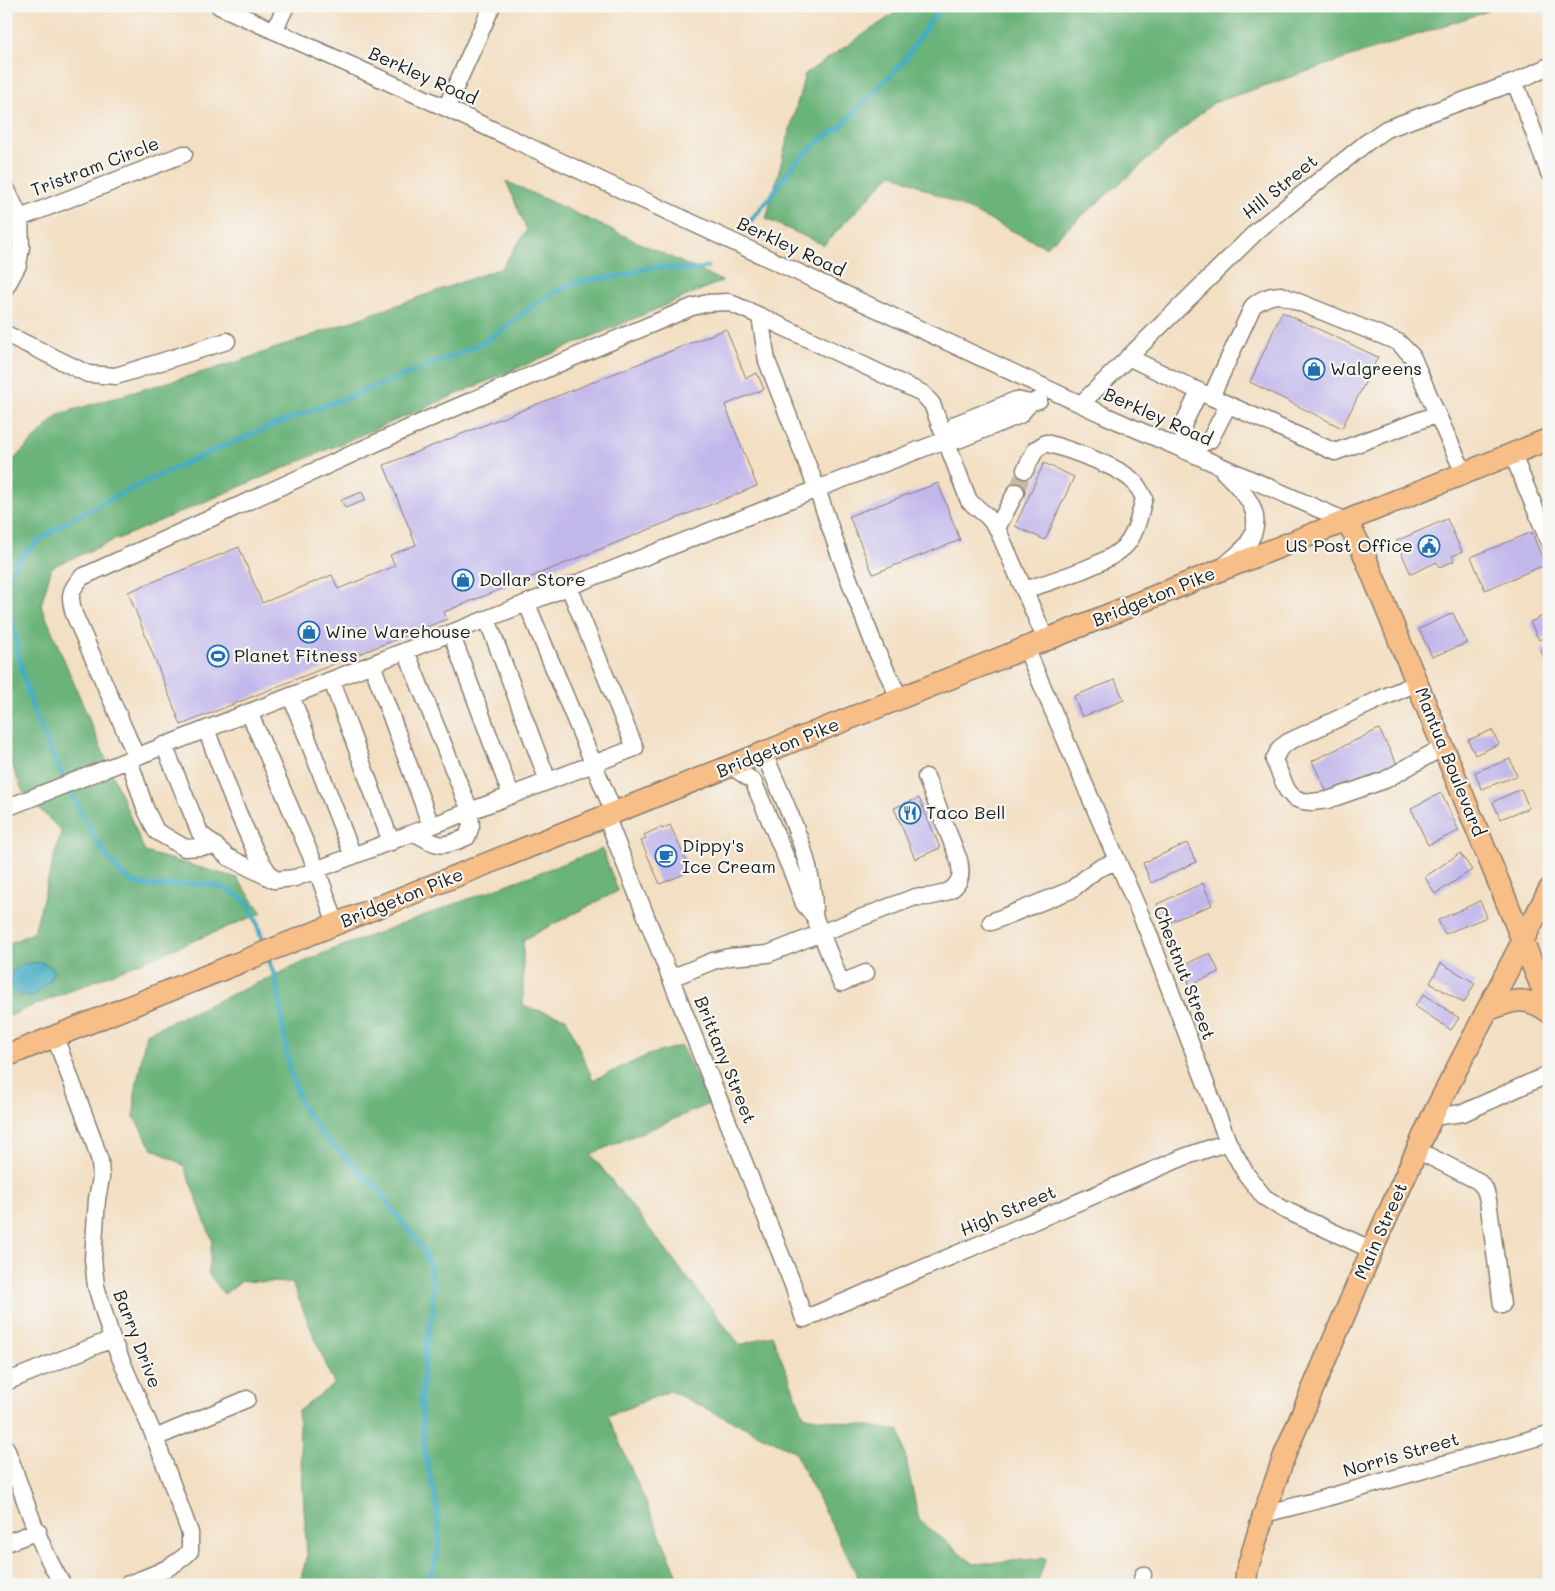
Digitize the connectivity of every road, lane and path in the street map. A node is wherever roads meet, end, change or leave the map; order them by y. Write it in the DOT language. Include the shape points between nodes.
graph roads {
  1 [pos="220,6"];
  2 [pos="286,6"];
  3 [pos="492,6"];
  4 [pos="274,31"];
  5 [pos="1549,66"];
  6 [pos="1515,82"];
  7 [pos="446,108"];
  8 [pos="184,154"];
  9 [pos="1549,172"];
  10 [pos="6,188"];
  11 [pos="20,218"];
  12 [pos="6,287"];
  13 [pos="760,316"];
  14 [pos="6,334"];
  15 [pos="227,341"];
  16 [pos="1128,357"];
  17 [pos="1059,394"];
  18 [pos="1205,395"];
  19 [pos="1080,404"];
  20 [pos="1228,405"];
  21 [pos="1437,414"];
  22 [pos="1549,439"];
  23 [pos="945,440"];
  24 [pos="1185,451"];
  25 [pos="1512,454"];
  26 [pos="1217,465"];
  27 [pos="1025,470"];
  28 [pos="1464,473"];
  29 [pos="818,489"];
  30 [pos="1016,492"];
  31 [pos="1346,522"];
  32 [pos="997,528"];
  33 [pos="1549,542"];
  34 [pos="1218,571"];
  35 [pos="569,587"];
  36 [pos="1025,590"];
  37 [pos="526,604"];
  38 [pos="486,620"];
  39 [pos="451,634"];
  40 [pos="1046,640"];
  41 [pos="1026,648"];
  42 [pos="406,651"];
  43 [pos="372,664"];
  44 [pos="332,681"];
  45 [pos="1417,683"];
  46 [pos="291,696"];
  47 [pos="900,699"];
  48 [pos="249,712"];
  49 [pos="206,729"];
  50 [pos="164,746"];
  51 [pos="1443,747"];
  52 [pos="764,753"];
  53 [pos="132,758"];
  54 [pos="594,764"];
  55 [pos="731,766"];
  56 [pos="922,779"];
  57 [pos="548,781"];
  58 [pos="511,795"];
  59 [pos="6,808"];
  60 [pos="470,811"];
  61 [pos="610,814"];
  62 [pos="431,826"];
  63 [pos="415,833"];
  64 [pos="390,842"];
  65 [pos="216,846"];
  66 [pos="353,856"];
  67 [pos="1117,861"];
  68 [pos="317,870"];
  69 [pos="274,880"];
  70 [pos="1549,890"];
  71 [pos="814,916"];
  72 [pos="991,922"];
  73 [pos="336,924"];
  74 [pos="821,933"];
  75 [pos="1522,940"];
  76 [pos="866,973"];
  77 [pos="671,978"];
  78 [pos="1549,1005"];
  79 [pos="1488,1010"];
  80 [pos="1549,1012"];
  81 [pos="55,1037"];
  82 [pos="6,1056"];
  83 [pos="1549,1074"];
  84 [pos="1432,1117"];
  85 [pos="1228,1142"];
  86 [pos="1417,1150"];
  87 [pos="1372,1250"];
  88 [pos="1502,1304"];
  89 [pos="804,1319"];
  90 [pos="112,1339"];
  91 [pos="6,1382"];
  92 [pos="247,1399"];
  93 [pos="1549,1434"];
  94 [pos="155,1438"];
  95 [pos="6,1448"];
  96 [pos="1264,1514"];
  97 [pos="38,1531"];
  98 [pos="6,1543"];
  99 [pos="63,1585"];
  100 [pos="126,1585"];
  101 [pos="1245,1585"];
  1 -- 4 [label="street, Berkley Road"];
  2 -- 4 [label="street"];
  3 -- 7 [label="street"];
  4 -- 7 [label="street, Berkley Road"];
  5 -- 6 [label="street, Hill Street"];
  6 -- 9 [label="street"];
  6 -- 16 [label="street, Hill Street" via="1386,129 1259,229"];
  7 -- 17 [label="street, Berkley Road"];
  8 -- 11 [label="street, Tristram Circle"];
  10 -- 11 [label="street, Tristram Circle"];
  11 -- 12 [label="street, Tristram Circle" via="18,265"];
  13 -- 23 [label="street" via="922,394 932,404"];
  13 -- 29 [label="street" via="767,361"];
  13 -- 53 [label="street" via="728,302 708,302 692,307 431,418 82,577 73,587 70,599 74,614"];
  14 -- 15 [label="street" via="88,374 116,376"];
  16 -- 18 [label="street"];
  16 -- 19 [label="street, Hill Street"];
  17 -- 19 [label="street, Berkley Road"];
  17 -- 23 [label="street" via="1030,403 1020,415 958,440"];
  18 -- 20 [label="street"];
  18 -- 21 [label="street" via="1253,306 1274,295 1281,295 1398,342 1412,356"];
  18 -- 24 [label="street" via="1183,424"];
  19 -- 24 [label="street, Berkley Road"];
  20 -- 21 [label="street" via="1335,452"];
  20 -- 24 [label="street" via="1210,440"];
  21 -- 28 [label="street"];
  22 -- 25 [label="main road, Bridgeton Pike"];
  23 -- 29 [label="street"];
  23 -- 32 [label="street" via="969,501"];
  24 -- 26 [label="street, Berkley Road"];
  25 -- 28 [label="main road, Bridgeton Pike"];
  25 -- 33 [label="street"];
  26 -- 31 [label="street, Berkley Road"];
  26 -- 34 [label="street" via="1246,496 1253,507 1256,525 1245,547"];
  27 -- 36 [label="street" via="1036,449 1046,443 1066,448 1121,472 1133,481 1144,498 1138,522 1127,544 1117,553 1098,564"];
  28 -- 31 [label="main road, Bridgeton Pike"];
  29 -- 35 [label="street"];
  29 -- 47 [label="street" via="876,650"];
  30 -- 32 [label="street"];
  31 -- 34 [label="main road, Bridgeton Pike"];
  31 -- 45 [label="main road, Mantua Boulevard" via="1361,547"];
  32 -- 36 [label="street"];
  34 -- 40 [label="main road, Bridgeton Pike"];
  35 -- 37 [label="street"];
  35 -- 54 [label="street" via="635,748"];
  36 -- 40 [label="street"];
  37 -- 38 [label="street"];
  37 -- 54 [label="street, Brittany Street"];
  38 -- 39 [label="street"];
  38 -- 57 [label="street"];
  39 -- 42 [label="street"];
  39 -- 58 [label="street"];
  40 -- 41 [label="main road, Bridgeton Pike"];
  41 -- 47 [label="main road, Bridgeton Pike"];
  41 -- 67 [label="street, Chestnut Street"];
  42 -- 43 [label="street"];
  42 -- 60 [label="street"];
  43 -- 44 [label="street"];
  43 -- 62 [label="street"];
  44 -- 46 [label="street"];
  44 -- 64 [label="street"];
  45 -- 51 [label="main road, Mantua Boulevard"];
  45 -- 51 [label="street" via="1288,742 1280,748 1274,760 1290,794 1312,802 1328,800 1385,780"];
  46 -- 48 [label="street"];
  46 -- 66 [label="street"];
  47 -- 52 [label="main road, Bridgeton Pike"];
  48 -- 49 [label="street"];
  48 -- 68 [label="street"];
  49 -- 50 [label="street"];
  49 -- 69 [label="street" via="256,853"];
  50 -- 53 [label="street"];
  50 -- 65 [label="street" via="200,833"];
  51 -- 75 [label="main road, Mantua Boulevard"];
  52 -- 55 [label="main road, Bridgeton Pike"];
  52 -- 71 [label="street" via="801,843 815,901"];
  53 -- 59 [label="street"];
  53 -- 65 [label="street" via="145,808 156,831 185,848"];
  54 -- 57 [label="street"];
  54 -- 61 [label="street, Brittany Street"];
  55 -- 61 [label="main road, Bridgeton Pike"];
  55 -- 71 [label="street" via="754,781 804,904"];
  56 -- 74 [label="street" via="959,860 959,881 951,890 930,898 909,899"];
  57 -- 58 [label="street"];
  58 -- 60 [label="street"];
  60 -- 62 [label="street"];
  60 -- 63 [label="street" via="471,826 467,837 440,845"];
  61 -- 73 [label="main road, Bridgeton Pike"];
  61 -- 77 [label="street, Brittany Street"];
  62 -- 63 [label="street"];
  63 -- 64 [label="street"];
  64 -- 66 [label="street"];
  65 -- 69 [label="street" via="228,857"];
  66 -- 68 [label="street"];
  67 -- 72 [label="street" via="1097,869 1071,890"];
  67 -- 85 [label="street, Chestnut Street" via="1148,932"];
  68 -- 69 [label="street" via="295,878"];
  68 -- 73 [label="street"];
  70 -- 75 [label="main road, Main Street"];
  71 -- 74 [label="street"];
  73 -- 81 [label="main road, Bridgeton Pike"];
  74 -- 76 [label="street" via="842,983"];
  74 -- 77 [label="street" via="768,954 729,957"];
  75 -- 78 [label="main road, Mantua Boulevard"];
  75 -- 79 [label="main road, Main Street"];
  77 -- 89 [label="street, Brittany Street"];
  79 -- 80 [label="main road" via="1521,1000 1536,1003"];
  79 -- 84 [label="main road, Main Street"];
  81 -- 82 [label="main road, Bridgeton Pike"];
  81 -- 90 [label="street, Barry Drive" via="100,1161 93,1258 96,1286"];
  83 -- 84 [label="street" via="1463,1113"];
  84 -- 86 [label="main road, Main Street"];
  85 -- 87 [label="street, Chestnut Street" via="1264,1197"];
  85 -- 89 [label="street, High Street" via="1184,1157"];
  86 -- 87 [label="main road, Main Street"];
  86 -- 88 [label="street" via="1478,1181 1485,1189"];
  87 -- 96 [label="main road, Main Street" via="1284,1454"];
  90 -- 91 [label="street"];
  90 -- 94 [label="street, Barry Drive"];
  92 -- 94 [label="street"];
  93 -- 96 [label="street, Norris Street"];
  94 -- 100 [label="street, Barry Drive" via="190,1533 190,1551 167,1568"];
  95 -- 97 [label="street"];
  96 -- 101 [label="main road, Main Street"];
  97 -- 98 [label="street"];
  97 -- 99 [label="street"];
}
